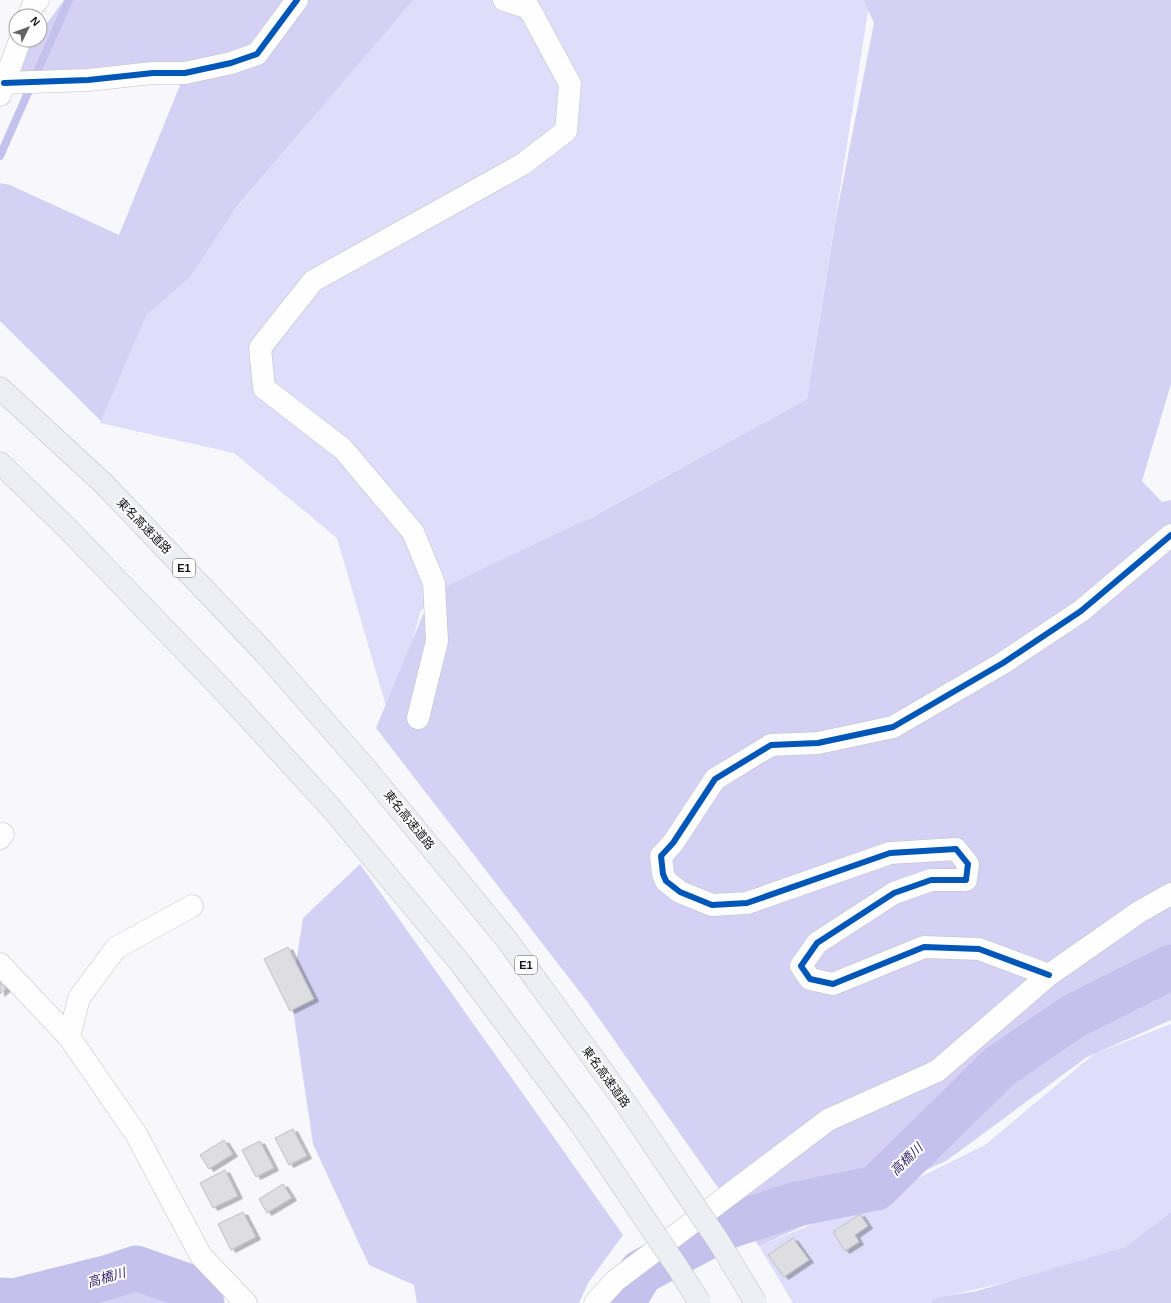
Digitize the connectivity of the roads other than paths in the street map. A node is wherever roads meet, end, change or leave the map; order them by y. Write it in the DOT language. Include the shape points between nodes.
graph roads {
  1 [pos="297,0"];
  2 [pos="504,0"];
  3 [pos="17,48"];
  4 [pos="2,89"];
  5 [pos="0,388"];
  6 [pos="0,463"];
  7 [pos="1171,535"];
  8 [pos="418,718"];
  9 [pos="1171,894"];
  10 [pos="192,906"];
  11 [pos="0,964"];
  12 [pos="1049,975"];
  13 [pos="69,1037"];
  14 [pos="246,1303"];
  15 [pos="595,1303"];
  16 [pos="700,1303"];
  17 [pos="756,1303"];
  1 -- 4 [label="street" via="257,54 231,63 185,73 30,82"];
  2 -- 8 [label="street" via="529,8 570,84 566,131 523,164 313,281 260,348 264,388 343,449 413,532 434,583 437,641"];
  3 -- 4 [label="street"];
  5 -- 17 [label="highway, 東名高速道路 / E1, bridge" via="104,484 263,651 368,771 507,940 622,1098 719,1242"];
  6 -- 16 [label="highway, bridge" via="67,528 222,689 332,809 462,964 580,1123"];
  7 -- 12 [label="street" via="1081,611 1003,663 893,727 818,743 771,745 715,779 673,843 661,856 666,881 680,892 712,905 747,903 890,853 956,849 968,864 966,880 931,880 894,893 817,943 801,966 810,978 833,984 924,947 979,949"];
  9 -- 12 [label="street" via="1139,912"];
  10 -- 13 [label="street" via="116,948 79,998"];
  11 -- 13 [label="street"];
  12 -- 15 [label="street" via="937,1071 828,1120 615,1281"];
  13 -- 14 [label="street" via="136,1134 201,1256"];
}
